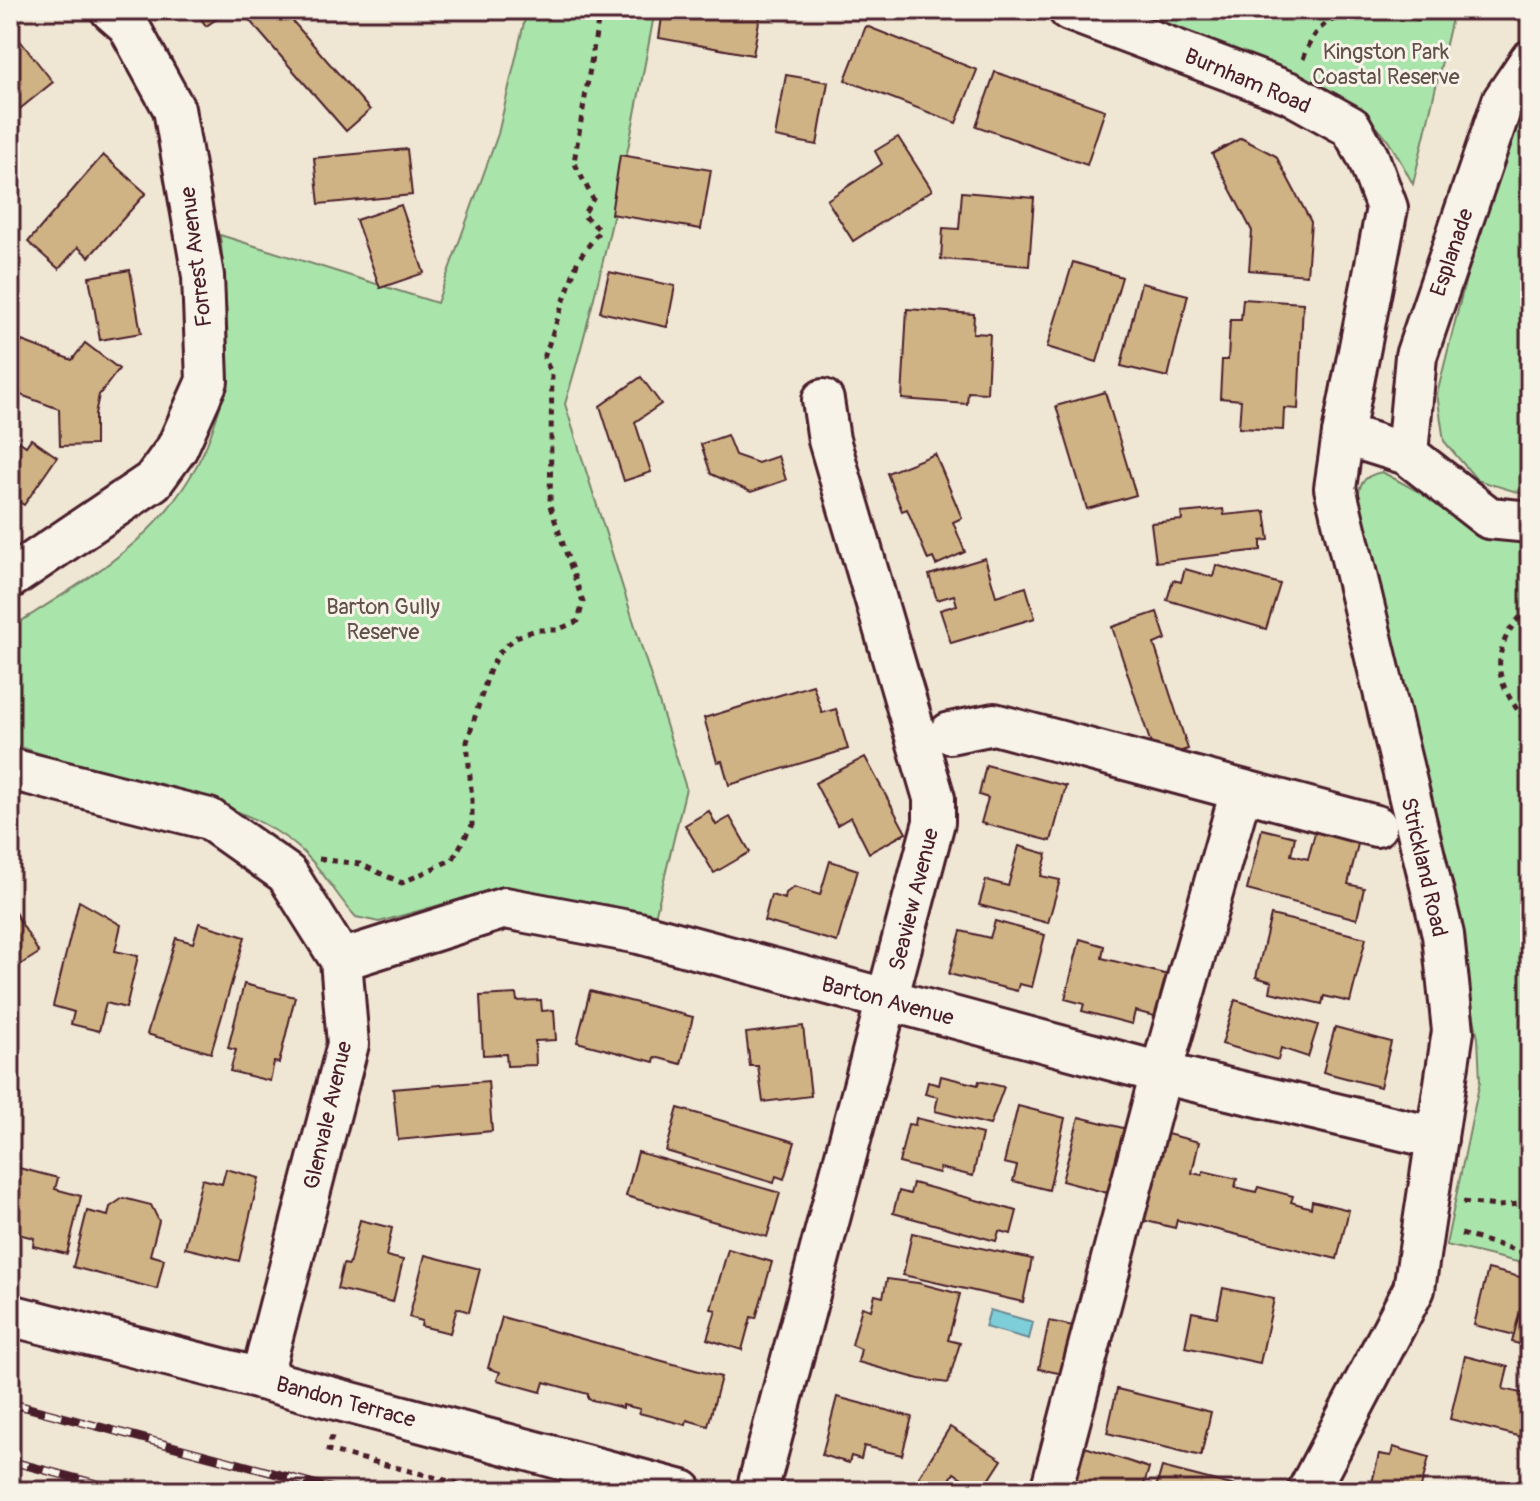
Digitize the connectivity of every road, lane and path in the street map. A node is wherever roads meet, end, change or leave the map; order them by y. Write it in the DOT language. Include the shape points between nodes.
graph roads {
  1 [pos="111,10"];
  2 [pos="600,10"];
  3 [pos="1069,10"];
  4 [pos="1379,11"];
  5 [pos="1425,20"];
  6 [pos="1530,61"];
  7 [pos="1290,93"];
  8 [pos="823,400"];
  9 [pos="1343,434"];
  10 [pos="1407,454"];
  11 [pos="1530,522"];
  12 [pos="10,578"];
  13 [pos="1530,610"];
  14 [pos="950,733"];
  15 [pos="1530,735"];
  16 [pos="10,769"];
  17 [pos="1241,791"];
  18 [pos="1376,826"];
  19 [pos="309,858"];
  20 [pos="341,960"];
  21 [pos="888,1000"];
  22 [pos="1530,1021"];
  23 [pos="1530,1036"];
  24 [pos="1161,1073"];
  25 [pos="1437,1138"];
  26 [pos="1447,1200"];
  27 [pos="1530,1203"];
  28 [pos="1464,1213"];
  29 [pos="1462,1225"];
  30 [pos="1530,1254"];
  31 [pos="10,1315"];
  32 [pos="261,1379"];
  33 [pos="328,1450"];
  34 [pos="488,1491"];
  35 [pos="682,1491"];
  36 [pos="757,1491"];
  37 [pos="1051,1491"];
  38 [pos="1308,1491"];
  1 -- 12 [label="street, Forrest Avenue" via="128,25 174,109 203,276 207,381 177,448 153,481"];
  2 -- 19 [label="path" via="574,162 593,199 583,215 600,230 578,260 544,358 552,374 550,506 583,602 578,621 516,637 490,669 467,742 472,825 453,859 402,883 360,864"];
  3 -- 7 [label="street, Burnham Road"];
  4 -- 5 [label="path"];
  4 -- 7 [label="path" via="1332,18 1319,27"];
  6 -- 10 [label="street, Esplanade" via="1503,101 1416,356"];
  7 -- 9 [label="street, Burnham Road" via="1351,127 1387,208"];
  8 -- 21 [label="street, Seaview Avenue" via="829,440 934,798 934,822"];
  9 -- 10 [label="street"];
  9 -- 25 [label="street, Strickland Road" via="1335,488 1443,935 1453,1031"];
  10 -- 11 [label="street" via="1489,518"];
  13 -- 15 [label="path" via="1505,638 1499,662 1503,685"];
  14 -- 17 [label="street" via="994,724"];
  16 -- 20 [label="street, Glenvale Avenue" via="209,819 287,874"];
  17 -- 18 [label="street"];
  17 -- 24 [label="street"];
  20 -- 21 [label="street, Barton Avenue" via="505,908 639,933"];
  20 -- 32 [label="street, Glenvale Avenue" via="348,1044"];
  21 -- 24 [label="street, Barton Avenue"];
  21 -- 36 [label="street, Seaview Avenue"];
  22 -- 23 [label="path"];
  24 -- 25 [label="street, Barton Avenue"];
  24 -- 37 [label="street"];
  25 -- 26 [label="street, Strickland Road"];
  26 -- 27 [label="path" via="1498,1206"];
  26 -- 28 [label="path"];
  26 -- 38 [label="street, Strickland Road" via="1414,1289"];
  29 -- 30 [label="path" via="1460,1236"];
  31 -- 32 [label="street, Bandon Terrace"];
  32 -- 35 [label="street, Bandon Terrace"];
  33 -- 34 [label="path"];
}
